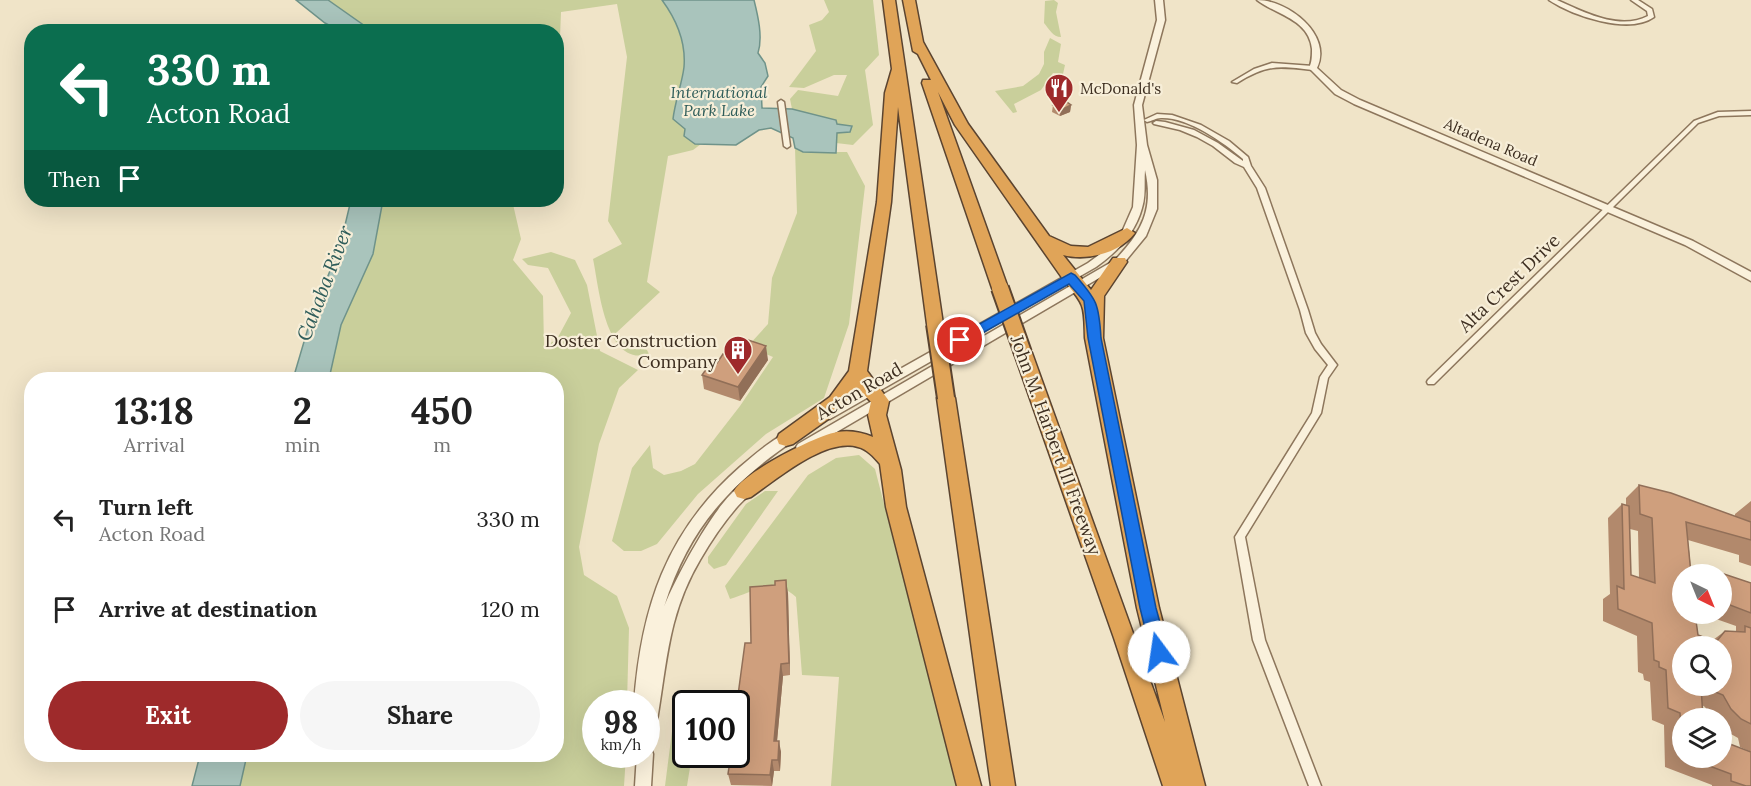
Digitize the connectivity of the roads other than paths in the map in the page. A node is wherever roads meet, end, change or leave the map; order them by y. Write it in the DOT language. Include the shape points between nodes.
graph roads {
  1 [pos="889,0"];
  2 [pos="909,0"];
  3 [pos="1159,0"];
  4 [pos="1261,0"];
  5 [pos="1552,0"];
  6 [pos="1573,0"];
  7 [pos="1634,0"];
  8 [pos="1566,6"];
  9 [pos="916,40"];
  10 [pos="1313,68"];
  11 [pos="898,70"];
  12 [pos="1235,82"];
  13 [pos="781,102"];
  14 [pos="1751,113"];
  15 [pos="1142,119"];
  16 [pos="1142,145"];
  17 [pos="787,146"];
  18 [pos="1610,208"];
  19 [pos="1127,233"];
  20 [pos="1041,235"];
  21 [pos="1119,262"];
  22 [pos="1751,277"];
  23 [pos="1075,282"];
  24 [pos="1093,311"];
  25 [pos="858,370"];
  26 [pos="1431,382"];
  27 [pos="876,396"];
  28 [pos="786,439"];
  29 [pos="887,459"];
  30 [pos="744,491"];
  31 [pos="643,690"];
  32 [pos="656,690"];
  33 [pos="645,768"];
  34 [pos="644,786"];
  35 [pos="969,786"];
  36 [pos="1003,786"];
  37 [pos="1175,786"];
  38 [pos="1193,786"];
  39 [pos="1315,786"];
  1 -- 11 [label="highway"];
  2 -- 9 [label="highway, John M. Harbert III Freeway"];
  3 -- 15 [label="street, Acton Road" via="1161,20 1138,105"];
  4 -- 10 [label="street" via="1306,27 1317,47"];
  5 -- 8 [label="street"];
  6 -- 8 [label="street"];
  7 -- 8 [label="street" via="1650,10 1651,17 1645,22 1613,22"];
  9 -- 20 [label="highway" via="962,125"];
  9 -- 37 [label="highway, John M. Harbert III Freeway, bridge" via="933,99"];
  10 -- 12 [label="street" via="1263,66"];
  10 -- 18 [label="street, Altadena Road" via="1338,92 1357,102"];
  11 -- 25 [label="highway" via="892,93 884,202"];
  11 -- 36 [label="highway, bridge"];
  13 -- 17 [label="street"];
  14 -- 18 [label="street, Alta Crest Drive" via="1718,114 1696,122"];
  15 -- 16 [label="street, Acton Road"];
  15 -- 39 [label="street" via="1196,133 1247,166 1261,188 1304,310 1306,327 1333,365 1324,377 1316,413 1240,537 1259,640"];
  16 -- 19 [label="street, Acton Road" via="1138,207"];
  16 -- 21 [label="street, Acton Road" via="1151,168 1151,218 1140,240"];
  18 -- 22 [label="street, Altadena Road" via="1689,243"];
  18 -- 26 [label="street, Alta Crest Drive"];
  19 -- 20 [label="highway" via="1096,251 1079,253 1059,249"];
  19 -- 23 [label="street, Acton Road"];
  20 -- 23 [label="highway"];
  21 -- 23 [label="street, Acton Road"];
  21 -- 24 [label="highway" via="1100,286"];
  23 -- 24 [label="highway"];
  23 -- 27 [label="street, Acton Road"];
  24 -- 38 [label="highway" via="1094,338 1148,608"];
  25 -- 27 [label="highway"];
  25 -- 28 [label="highway" via="844,396"];
  27 -- 28 [label="street, Acton Road"];
  27 -- 29 [label="highway"];
  27 -- 30 [label="street, Acton Road" via="784,458"];
  28 -- 31 [label="street, Acton Road" via="732,481 683,543 653,613"];
  29 -- 30 [label="highway" via="865,441 836,438"];
  29 -- 35 [label="highway"];
  30 -- 32 [label="street, Acton Road" via="706,537 679,588 661,643"];
  33 -- 34 [label="street"];
}
